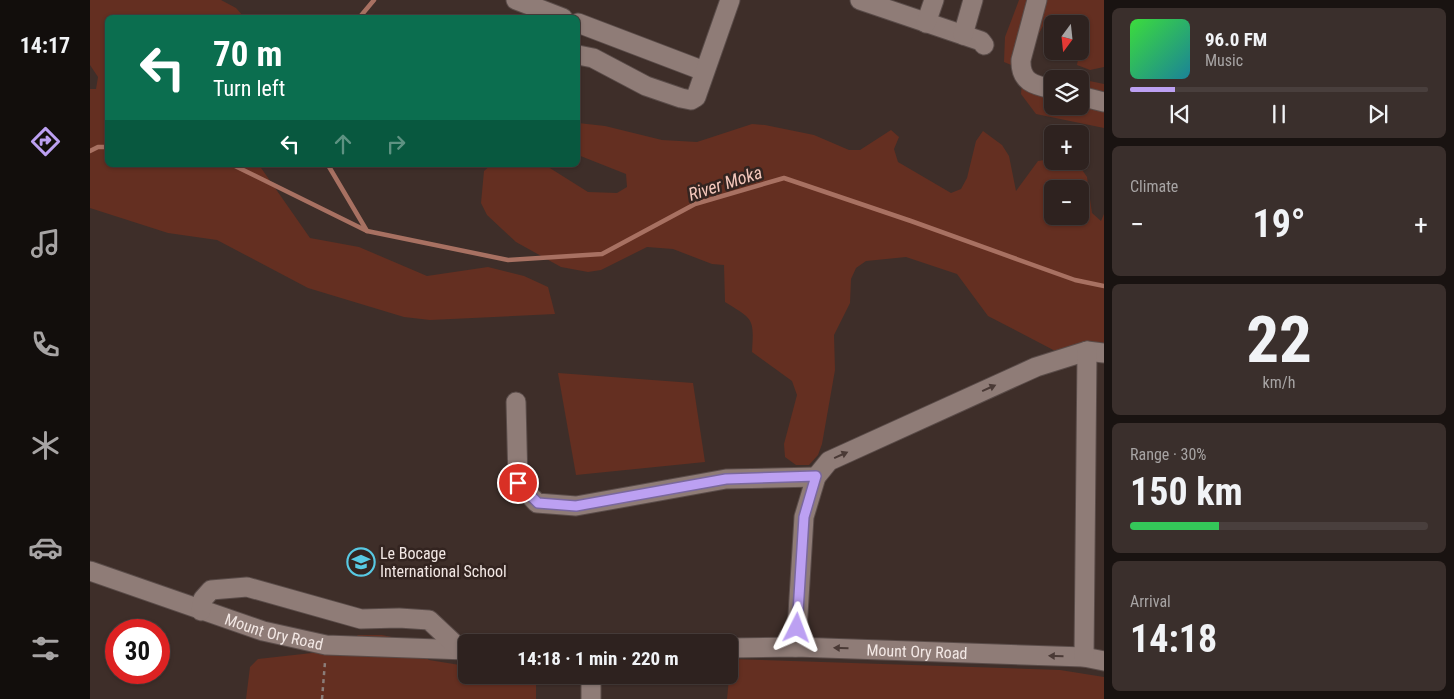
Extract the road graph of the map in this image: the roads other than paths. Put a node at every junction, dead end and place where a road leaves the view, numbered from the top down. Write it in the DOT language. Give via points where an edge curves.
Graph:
graph roads {
  1 [pos="516,0"];
  2 [pos="730,0"];
  3 [pos="860,0"];
  4 [pos="934,0"];
  5 [pos="973,0"];
  6 [pos="1036,0"];
  7 [pos="895,6"];
  8 [pos="555,15"];
  9 [pos="926,23"];
  10 [pos="580,24"];
  11 [pos="963,35"];
  12 [pos="984,45"];
  13 [pos="580,55"];
  14 [pos="704,71"];
  15 [pos="1044,86"];
  16 [pos="1089,98"];
  17 [pos="1104,102"];
  18 [pos="1095,352"];
  19 [pos="516,402"];
  20 [pos="816,476"];
  21 [pos="90,571"];
  22 [pos="201,611"];
  23 [pos="458,645"];
  24 [pos="796,647"];
  25 [pos="738,648"];
  26 [pos="458,650"];
  27 [pos="1084,657"];
  28 [pos="1104,661"];
  29 [pos="591,684"];
  30 [pos="592,699"];
  1 -- 8 [label="street"];
  2 -- 14 [label="street"];
  3 -- 7 [label="street"];
  4 -- 9 [label="street"];
  5 -- 11 [label="street"];
  6 -- 15 [label="street" via="1021,68 1031,82"];
  7 -- 9 [label="street"];
  9 -- 11 [label="street"];
  10 -- 14 [label="street"];
  11 -- 12 [label="street"];
  13 -- 14 [label="street" via="593,58 636,82 689,100 696,96"];
  16 -- 17 [label="street"];
  20 -- 18 [label="street, one-way" via="829,461 1036,367"];
  18 -- 27 [label="street"];
  19 -- 20 [label="street" via="518,483 538,503 576,506 726,479"];
  20 -- 24 [label="street" via="804,517"];
  21 -- 22 [label="street, Mount Ory Road"];
  22 -- 23 [label="street" via="202,600 211,590 247,587 361,619 429,620"];
  22 -- 26 [label="street, Mount Ory Road" via="263,631 326,645"];
  24 -- 25 [label="street, Mount Ory Road"];
  27 -- 24 [label="street, Mount Ory Road, one-way"];
  27 -- 28 [label="street, Mount Ory Road"];
  29 -- 30 [label="street"];
}
